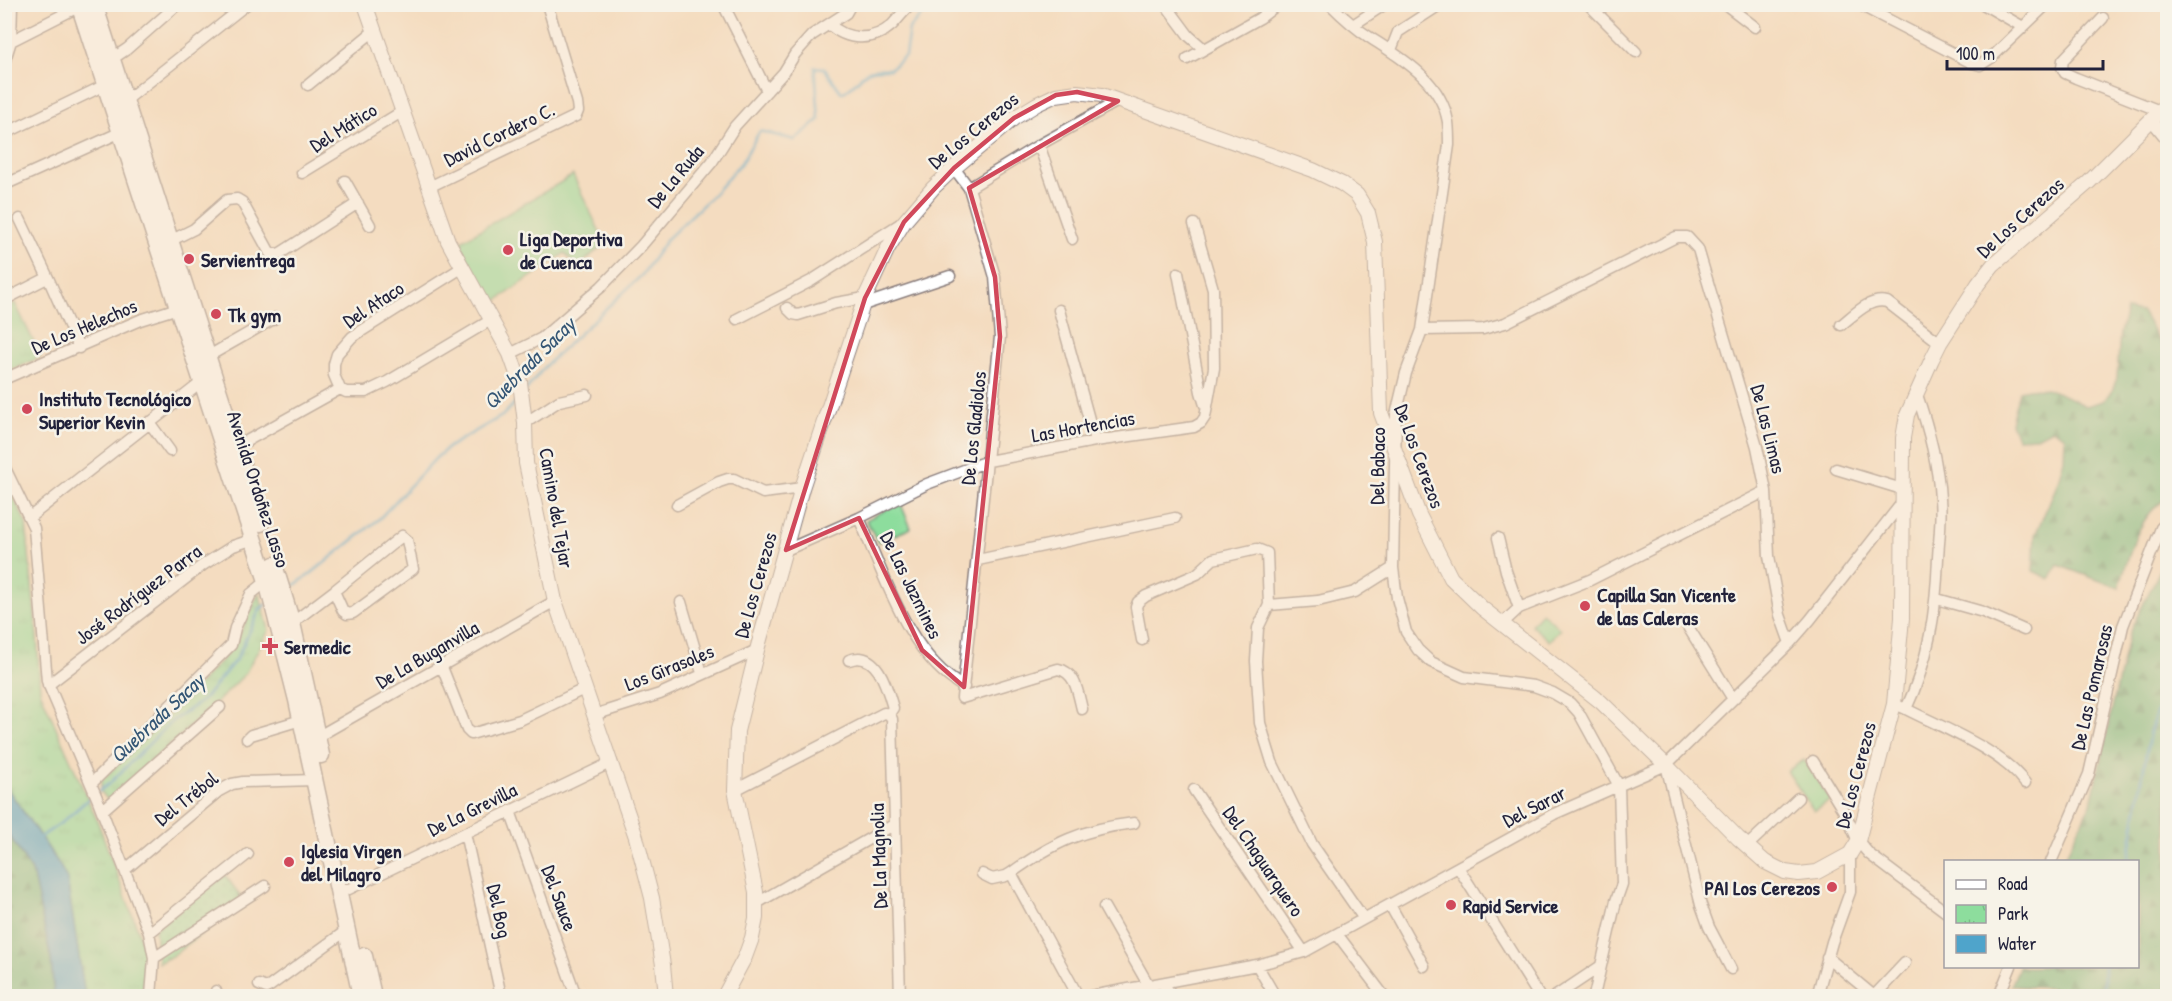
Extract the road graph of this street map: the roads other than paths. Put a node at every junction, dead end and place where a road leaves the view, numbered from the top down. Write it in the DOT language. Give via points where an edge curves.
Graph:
graph roads {
  1 [pos="12,4"];
  2 [pos="178,4"];
  3 [pos="246,4"];
  4 [pos="365,4"];
  5 [pos="547,4"];
  6 [pos="723,4"];
  7 [pos="851,4"];
  8 [pos="912,4"];
  9 [pos="1278,4"];
  10 [pos="1330,4"];
  11 [pos="1385,4"];
  12 [pos="1441,4"];
  13 [pos="1588,4"];
  14 [pos="1725,4"];
  15 [pos="1858,4"];
  16 [pos="1983,4"];
  17 [pos="2047,4"];
  18 [pos="85,5"];
  19 [pos="1169,9"];
  20 [pos="2103,18"];
  21 [pos="829,24"];
  22 [pos="1353,25"];
  23 [pos="1755,27"];
  24 [pos="2023,27"];
  25 [pos="375,30"];
  26 [pos="11,41"];
  27 [pos="1204,49"];
  28 [pos="1391,50"];
  29 [pos="1636,52"];
  30 [pos="112,59"];
  31 [pos="1186,59"];
  32 [pos="4,63"];
  33 [pos="105,84"];
  34 [pos="308,85"];
  35 [pos="768,91"];
  36 [pos="125,101"];
  37 [pos="1118,101"];
  38 [pos="403,111"];
  39 [pos="2159,111"];
  40 [pos="121,132"];
  41 [pos="4,134"];
  42 [pos="2168,141"];
  43 [pos="1039,145"];
  44 [pos="954,168"];
  45 [pos="302,173"];
  46 [pos="345,181"];
  47 [pos="4,185"];
  48 [pos="429,187"];
  49 [pos="969,188"];
  50 [pos="358,203"];
  51 [pos="20,219"];
  52 [pos="903,222"];
  53 [pos="1194,224"];
  54 [pos="370,225"];
  55 [pos="1072,239"];
  56 [pos="170,241"];
  57 [pos="463,267"];
  58 [pos="1178,273"];
  59 [pos="950,276"];
  60 [pos="49,280"];
  61 [pos="4,300"];
  62 [pos="864,302"];
  63 [pos="178,308"];
  64 [pos="787,308"];
  65 [pos="1059,310"];
  66 [pos="275,318"];
  67 [pos="737,319"];
  68 [pos="491,320"];
  69 [pos="1841,325"];
  70 [pos="1422,330"];
  71 [pos="1940,343"];
  72 [pos="79,348"];
  73 [pos="510,354"];
  74 [pos="207,357"];
  75 [pos="4,379"];
  76 [pos="202,382"];
  77 [pos="340,389"];
  78 [pos="1916,392"];
  79 [pos="587,394"];
  80 [pos="1206,409"];
  81 [pos="525,418"];
  82 [pos="150,422"];
  83 [pos="1095,441"];
  84 [pos="236,447"];
  85 [pos="1394,447"];
  86 [pos="170,451"];
  87 [pos="988,461"];
  88 [pos="4,466"];
  89 [pos="1836,469"];
  90 [pos="802,488"];
  91 [pos="1766,491"];
  92 [pos="1902,497"];
  93 [pos="677,505"];
  94 [pos="30,517"];
  95 [pos="1175,518"];
  96 [pos="859,519"];
  97 [pos="2168,521"];
  98 [pos="254,538"];
  99 [pos="1498,538"];
  100 [pos="786,550"];
  101 [pos="978,560"];
  102 [pos="1393,568"];
  103 [pos="272,577"];
  104 [pos="334,591"];
  105 [pos="1937,598"];
  106 [pos="555,602"];
  107 [pos="681,602"];
  108 [pos="1269,605"];
  109 [pos="1519,608"];
  110 [pos="286,618"];
  111 [pos="1685,622"];
  112 [pos="1503,623"];
  113 [pos="2025,630"];
  114 [pos="1142,640"];
  115 [pos="1790,643"];
  116 [pos="757,650"];
  117 [pos="849,660"];
  118 [pos="442,668"];
  119 [pos="702,673"];
  120 [pos="48,685"];
  121 [pos="584,689"];
  122 [pos="963,693"];
  123 [pos="1733,699"];
  124 [pos="220,707"];
  125 [pos="1900,707"];
  126 [pos="1082,709"];
  127 [pos="889,714"];
  128 [pos="594,715"];
  129 [pos="301,720"];
  130 [pos="317,737"];
  131 [pos="247,739"];
  132 [pos="1813,761"];
  133 [pos="612,762"];
  134 [pos="1666,765"];
  135 [pos="315,780"];
  136 [pos="2025,783"];
  137 [pos="1619,786"];
  138 [pos="1194,789"];
  139 [pos="93,790"];
  140 [pos="735,790"];
  141 [pos="1798,798"];
  142 [pos="510,811"];
  143 [pos="102,812"];
  144 [pos="1134,823"];
  145 [pos="895,824"];
  146 [pos="465,833"];
  147 [pos="1858,842"];
  148 [pos="1747,846"];
  149 [pos="248,854"];
  150 [pos="1850,854"];
  151 [pos="2052,860"];
  152 [pos="1458,867"];
  153 [pos="126,869"];
  154 [pos="1011,873"];
  155 [pos="982,874"];
  156 [pos="266,886"];
  157 [pos="349,889"];
  158 [pos="757,903"];
  159 [pos="1389,905"];
  160 [pos="1104,907"];
  161 [pos="1944,910"];
  162 [pos="1364,919"];
  163 [pos="347,930"];
  164 [pos="149,933"];
  165 [pos="1337,934"];
  166 [pos="1304,952"];
  167 [pos="1827,957"];
  168 [pos="154,958"];
  169 [pos="1905,963"];
  170 [pos="1257,965"];
  171 [pos="1424,966"];
  172 [pos="1601,966"];
  173 [pos="2010,968"];
  174 [pos="1731,969"];
  175 [pos="1162,983"];
  176 [pos="259,985"];
  177 [pos="1149,986"];
  178 [pos="151,996"];
  179 [pos="361,996"];
  180 [pos="373,996"];
  181 [pos="501,996"];
  182 [pos="576,996"];
  183 [pos="666,996"];
  184 [pos="724,996"];
  185 [pos="900,996"];
  186 [pos="1078,996"];
  187 [pos="1090,996"];
  188 [pos="1173,996"];
  189 [pos="1275,996"];
  190 [pos="1384,996"];
  191 [pos="1539,996"];
  192 [pos="1556,996"];
  193 [pos="1593,996"];
  194 [pos="1817,996"];
  195 [pos="1874,996"];
  196 [pos="1999,996"];
  1 -- 26 [label="street"];
  2 -- 30 [label="street"];
  3 -- 36 [label="street"];
  4 -- 25 [label="street, Camino del Tejar"];
  5 -- 48 [label="street, David Cordero C." via="577,103 576,116"];
  6 -- 35 [label="street"];
  7 -- 21 [label="street, De La Ruda" via="846,13"];
  8 -- 21 [label="street" via="881,33 865,38 852,38"];
  9 -- 27 [label="street"];
  10 -- 22 [label="street, Del Babaco"];
  11 -- 22 [label="street"];
  12 -- 28 [label="street" via="1398,32"];
  13 -- 29 [label="street"];
  14 -- 23 [label="street"];
  15 -- 24 [label="street" via="1980,65"];
  16 -- 24 [label="street"];
  17 -- 24 [label="street"];
  18 -- 26 [label="street"];
  18 -- 30 [label="main road, Avenida Ordoñez Lasso"];
  18 -- 33 [label="main road, Avenida Ordoñez Lasso"];
  19 -- 27 [label="street"];
  20 -- 39 [label="street" via="2063,60 2061,67 2076,78"];
  21 -- 35 [label="street, De La Ruda" via="812,35"];
  22 -- 28 [label="street, Del Babaco"];
  25 -- 34 [label="street"];
  25 -- 38 [label="street, Camino del Tejar"];
  26 -- 32 [label="street"];
  27 -- 31 [label="street"];
  28 -- 70 [label="street, Del Babaco" via="1426,79 1448,121 1449,146"];
  30 -- 36 [label="main road, Avenida Ordoñez Lasso"];
  33 -- 40 [label="main road, Avenida Ordoñez Lasso"];
  33 -- 41 [label="street"];
  35 -- 73 [label="street, De La Ruda" via="607,282 542,338"];
  36 -- 56 [label="main road, Avenida Ordoñez Lasso"];
  37 -- 43 [label="street"];
  37 -- 44 [label="street, De Los Cerezos" via="1077,92 1056,95 1014,118"];
  37 -- 85 [label="street, De Los Cerezos" via="1313,170 1357,195 1368,213 1375,242 1381,413"];
  38 -- 45 [label="street, Del Mático"];
  38 -- 48 [label="street, Camino del Tejar"];
  39 -- 42 [label="street"];
  39 -- 71 [label="street, De Los Cerezos" via="2089,182 1993,265"];
  40 -- 47 [label="street"];
  40 -- 63 [label="main road, Avenida Ordoñez Lasso"];
  43 -- 49 [label="street"];
  43 -- 55 [label="street"];
  44 -- 49 [label="street, De Los Gladiolos"];
  44 -- 52 [label="street, De Los Cerezos"];
  46 -- 50 [label="street"];
  48 -- 57 [label="street, Camino del Tejar" via="448,241"];
  49 -- 87 [label="street, De Los Gladiolos" via="995,277 999,306 1000,337"];
  50 -- 54 [label="street"];
  50 -- 56 [label="street" via="279,254 270,254 237,199 227,200 194,229"];
  51 -- 60 [label="street"];
  52 -- 62 [label="street, De Los Cerezos"];
  52 -- 67 [label="street" via="811,281"];
  53 -- 80 [label="street" via="1213,289 1214,368"];
  56 -- 74 [label="main road, Avenida Ordoñez Lasso"];
  57 -- 68 [label="street, Camino del Tejar"];
  57 -- 77 [label="street, Del Ataco" via="352,337 334,364 333,375"];
  58 -- 80 [label="street"];
  59 -- 62 [label="street"];
  60 -- 61 [label="street"];
  60 -- 72 [label="street"];
  62 -- 64 [label="street" via="836,303 798,315"];
  62 -- 90 [label="street, De Los Cerezos"];
  63 -- 72 [label="street, De Los Helechos" via="140,320"];
  63 -- 76 [label="main road, Avenida Ordoñez Lasso"];
  65 -- 83 [label="street"];
  66 -- 74 [label="street"];
  68 -- 73 [label="street, Camino del Tejar"];
  68 -- 77 [label="street" via="366,392"];
  69 -- 71 [label="street" via="1880,300"];
  70 -- 85 [label="street, Del Babaco" via="1406,373 1396,415"];
  70 -- 91 [label="street, De Las Limas" via="1483,329 1505,323 1682,236 1698,249 1741,389"];
  71 -- 78 [label="street, De Los Cerezos"];
  72 -- 75 [label="street, De Los Helechos"];
  73 -- 81 [label="street, Camino del Tejar" via="520,382"];
  74 -- 84 [label="main road, Avenida Ordoñez Lasso"];
  76 -- 82 [label="street"];
  76 -- 98 [label="main road, Avenida Ordoñez Lasso"];
  77 -- 84 [label="street"];
  78 -- 92 [label="street, De Los Cerezos" via="1903,438"];
  78 -- 105 [label="street" via="1926,419 1939,483"];
  79 -- 81 [label="street" via="559,401"];
  80 -- 83 [label="street, Las Hortencias" via="1201,423 1194,426"];
  81 -- 106 [label="street, Camino del Tejar" via="526,463"];
  82 -- 86 [label="street"];
  82 -- 94 [label="street"];
  83 -- 87 [label="street, Las Hortencias"];
  84 -- 103 [label="main road, Avenida Ordoñez Lasso"];
  85 -- 102 [label="street, Del Babaco"];
  85 -- 112 [label="street, De Los Cerezos" via="1419,515 1450,578"];
  87 -- 96 [label="street, Las Hortencias" via="927,484"];
  87 -- 101 [label="street, De Los Gladiolos"];
  88 -- 94 [label="street"];
  89 -- 92 [label="street"];
  90 -- 93 [label="street" via="763,493 728,479"];
  90 -- 100 [label="street, De Los Cerezos"];
  91 -- 109 [label="street" via="1590,580"];
  91 -- 115 [label="street, De Las Limas" via="1769,556 1780,615"];
  92 -- 115 [label="street, Del Sarar"];
  92 -- 125 [label="street, De Los Cerezos"];
  94 -- 120 [label="street" via="36,539"];
  95 -- 101 [label="street"];
  96 -- 100 [label="street, Las Hortencias"];
  96 -- 122 [label="street, De Las Jazmines" via="922,650"];
  97 -- 151 [label="street, De Las Pomarosas" via="2161,528 2123,626 2089,774"];
  98 -- 103 [label="main road, Avenida Ordoñez Lasso"];
  98 -- 120 [label="street, José Rodríguez Parra" via="203,565"];
  99 -- 109 [label="street"];
  100 -- 116 [label="street, De Los Cerezos"];
  101 -- 122 [label="street, De Los Gladiolos"];
  102 -- 108 [label="street" via="1355,592 1318,601"];
  102 -- 137 [label="street, Del Babaco" via="1406,632 1418,650 1431,662 1464,677 1534,686 1570,703 1579,712"];
  103 -- 110 [label="main road, Avenida Ordoñez Lasso"];
  103 -- 139 [label="street" via="251,594 231,645"];
  104 -- 104 [label="street" via="402,536 407,540 413,569 353,613 343,611"];
  104 -- 110 [label="street"];
  105 -- 113 [label="street"];
  105 -- 125 [label="street" via="1924,666"];
  106 -- 118 [label="street, De La Buganvilla"];
  106 -- 121 [label="street, Camino del Tejar"];
  107 -- 119 [label="street"];
  108 -- 114 [label="street" via="1267,553 1257,549 1213,559 1197,574 1138,602"];
  108 -- 162 [label="street" via="1258,628 1256,661 1265,742 1312,844"];
  109 -- 112 [label="street"];
  110 -- 129 [label="main road, Avenida Ordoñez Lasso"];
  110 -- 130 [label="main road, Avenida Ordoñez Lasso"];
  111 -- 123 [label="street"];
  112 -- 134 [label="street, De Los Cerezos" via="1600,701"];
  115 -- 123 [label="street, Del Sarar"];
  116 -- 119 [label="street, Los Girasoles"];
  116 -- 140 [label="street, De Los Cerezos" via="737,731"];
  117 -- 127 [label="street, De La Magnolia" via="862,657 875,664 893,708"];
  118 -- 121 [label="street" via="471,734 520,720"];
  118 -- 130 [label="street, De La Buganvilla"];
  119 -- 128 [label="street, Los Girasoles" via="660,694"];
  120 -- 139 [label="street"];
  121 -- 128 [label="street, Camino del Tejar"];
  122 -- 126 [label="street" via="1058,669 1069,673"];
  123 -- 134 [label="street, Del Sarar"];
  124 -- 143 [label="street"];
  125 -- 136 [label="street" via="2001,758"];
  125 -- 147 [label="street, De Los Cerezos"];
  127 -- 140 [label="street" via="884,713"];
  127 -- 145 [label="street, De La Magnolia"];
  128 -- 133 [label="street, Camino del Tejar"];
  129 -- 131 [label="street"];
  129 -- 135 [label="main road, Avenida Ordoñez Lasso"];
  130 -- 157 [label="main road, Avenida Ordoñez Lasso"];
  132 -- 147 [label="street"];
  133 -- 142 [label="street, De La Grevilla"];
  133 -- 183 [label="street, Camino del Tejar" via="652,898"];
  134 -- 137 [label="street, Del Sarar"];
  134 -- 148 [label="street, De Los Cerezos"];
  134 -- 174 [label="street" via="1701,906"];
  135 -- 153 [label="street, Del Trébol" via="232,784"];
  135 -- 163 [label="main road, Avenida Ordoñez Lasso"];
  137 -- 152 [label="street, Del Sarar" via="1554,814"];
  137 -- 172 [label="street" via="1622,884"];
  138 -- 166 [label="street, Del Chaguarquero"];
  139 -- 143 [label="street"];
  140 -- 158 [label="street, De Los Cerezos"];
  141 -- 148 [label="street"];
  142 -- 146 [label="street, De La Grevilla"];
  142 -- 182 [label="street, Del Sauce"];
  143 -- 153 [label="street"];
  144 -- 154 [label="street" via="1102,826 1071,837"];
  145 -- 158 [label="street"];
  145 -- 185 [label="street, De La Magnolia"];
  146 -- 157 [label="street, De La Grevilla"];
  146 -- 181 [label="street, Del Bog"];
  147 -- 150 [label="street, De Los Cerezos"];
  147 -- 161 [label="street"];
  148 -- 150 [label="street, De Los Cerezos" via="1765,862 1799,874 1817,872"];
  149 -- 164 [label="street"];
  150 -- 167 [label="street" via="1850,892"];
  152 -- 159 [label="street, Del Sarar"];
  152 -- 191 [label="street"];
  153 -- 164 [label="street"];
  154 -- 155 [label="street" via="992,879"];
  154 -- 186 [label="street"];
  156 -- 168 [label="street"];
  157 -- 180 [label="main road, Avenida Ordoñez Lasso"];
  158 -- 184 [label="street, De Los Cerezos" via="752,938"];
  159 -- 162 [label="street, Del Sarar"];
  159 -- 171 [label="street"];
  160 -- 177 [label="street"];
  162 -- 165 [label="street, Del Sarar"];
  163 -- 176 [label="street" via="270,987"];
  163 -- 179 [label="main road, Avenida Ordoñez Lasso"];
  164 -- 168 [label="street"];
  165 -- 166 [label="street, Del Sarar"];
  165 -- 190 [label="street"];
  166 -- 170 [label="street, Del Sarar"];
  167 -- 194 [label="street"];
  167 -- 195 [label="street"];
  168 -- 178 [label="street"];
  169 -- 195 [label="street"];
  170 -- 175 [label="street, Del Sarar"];
  170 -- 189 [label="street"];
  172 -- 192 [label="street"];
  172 -- 193 [label="street"];
  173 -- 196 [label="street"];
  175 -- 177 [label="street, Del Sarar"];
  175 -- 188 [label="street"];
  177 -- 187 [label="street, Del Sarar"];
}
